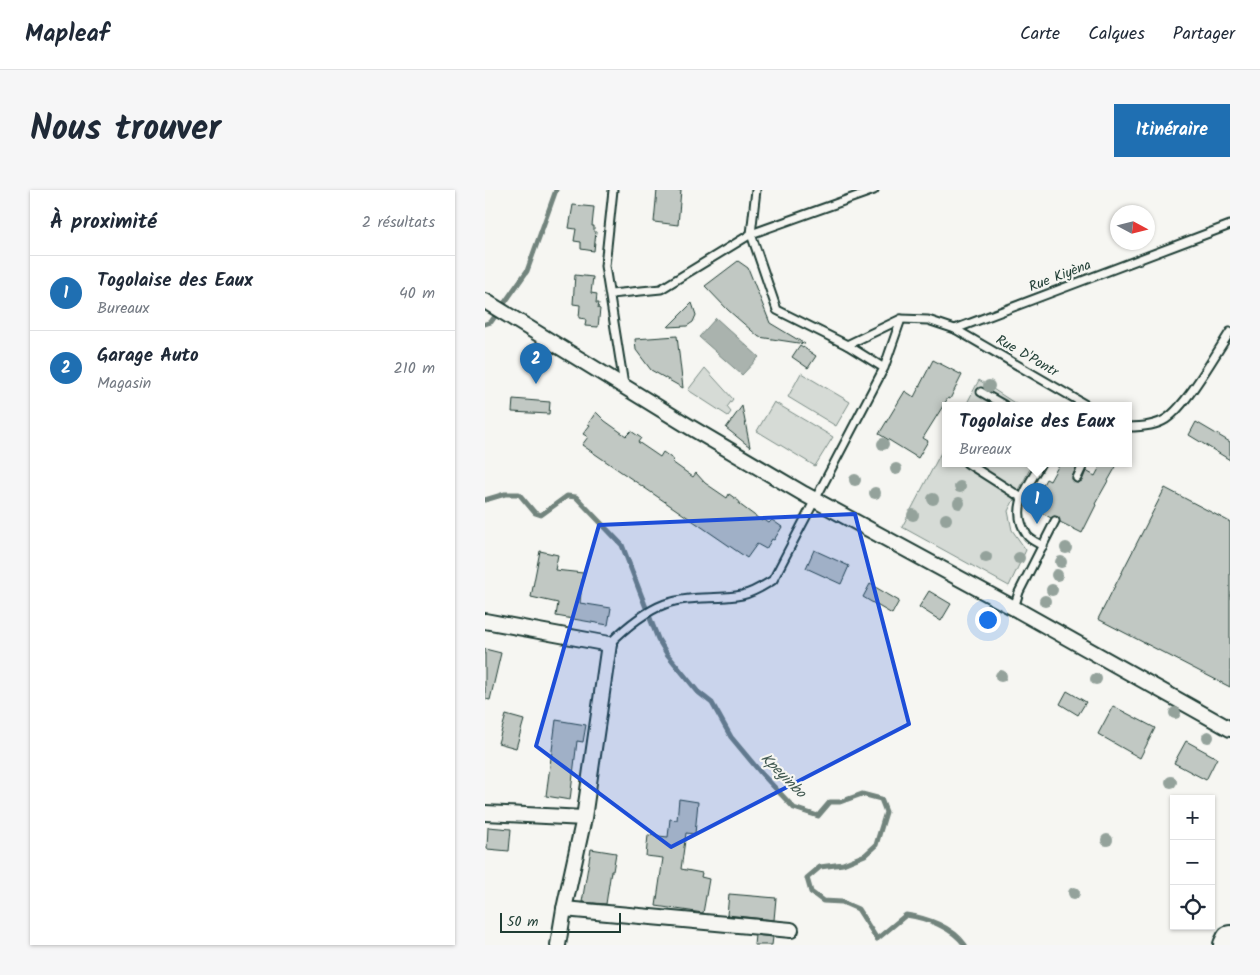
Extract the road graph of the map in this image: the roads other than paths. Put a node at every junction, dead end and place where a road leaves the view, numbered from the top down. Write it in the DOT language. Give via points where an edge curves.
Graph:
graph roads {
  1 [pos="613,190"];
  2 [pos="756,190"];
  3 [pos="874,190"];
  4 [pos="1230,225"];
  5 [pos="751,234"];
  6 [pos="611,294"];
  7 [pos="488,303"];
  8 [pos="901,319"];
  9 [pos="955,329"];
  10 [pos="1230,332"];
  11 [pos="847,346"];
  12 [pos="884,368"];
  13 [pos="624,387"];
  14 [pos="981,392"];
  15 [pos="999,402"];
  16 [pos="1081,402"];
  17 [pos="1132,427"];
  18 [pos="973,467"];
  19 [pos="1039,467"];
  20 [pos="1083,467"];
  21 [pos="1077,478"];
  22 [pos="1022,498"];
  23 [pos="814,500"];
  24 [pos="1055,521"];
  25 [pos="1043,546"];
  26 [pos="1014,608"];
  27 [pos="485,621"];
  28 [pos="609,644"];
  29 [pos="1230,729"];
  30 [pos="485,812"];
  31 [pos="584,818"];
  32 [pos="564,909"];
  33 [pos="791,930"];
  34 [pos="1230,938"];
  35 [pos="558,945"];
  36 [pos="1227,945"];
  1 -- 6 [label="lane" via="605,266"];
  2 -- 5 [label="lane"];
  3 -- 5 [label="lane"];
  4 -- 9 [label="lane, Rue Kiyèna"];
  5 -- 6 [label="lane" via="661,290"];
  5 -- 11 [label="lane" via="777,310"];
  6 -- 13 [label="lane"];
  7 -- 13 [label="street"];
  8 -- 9 [label="lane, Rue D'Pontr" via="928,320"];
  8 -- 11 [label="lane"];
  8 -- 12 [label="lane"];
  9 -- 16 [label="lane, Rue D'Pontr"];
  10 -- 17 [label="lane" via="1181,406 1165,420"];
  11 -- 12 [label="lane"];
  12 -- 23 [label="lane"];
  13 -- 23 [label="street"];
  14 -- 15 [label="lane"];
  18 -- 22 [label="lane"];
  19 -- 22 [label="lane"];
  20 -- 21 [label="lane"];
  22 -- 25 [label="lane" via="1019,512 1027,536"];
  23 -- 26 [label="street"];
  23 -- 28 [label="lane" via="773,580 742,595 678,601 654,610"];
  24 -- 25 [label="lane"];
  25 -- 26 [label="lane"];
  26 -- 29 [label="street"];
  27 -- 28 [label="street"];
  28 -- 31 [label="street"];
  30 -- 31 [label="street"];
  31 -- 32 [label="street"];
  32 -- 33 [label="street"];
  32 -- 35 [label="street"];
  34 -- 36 [label="highway"];
}
